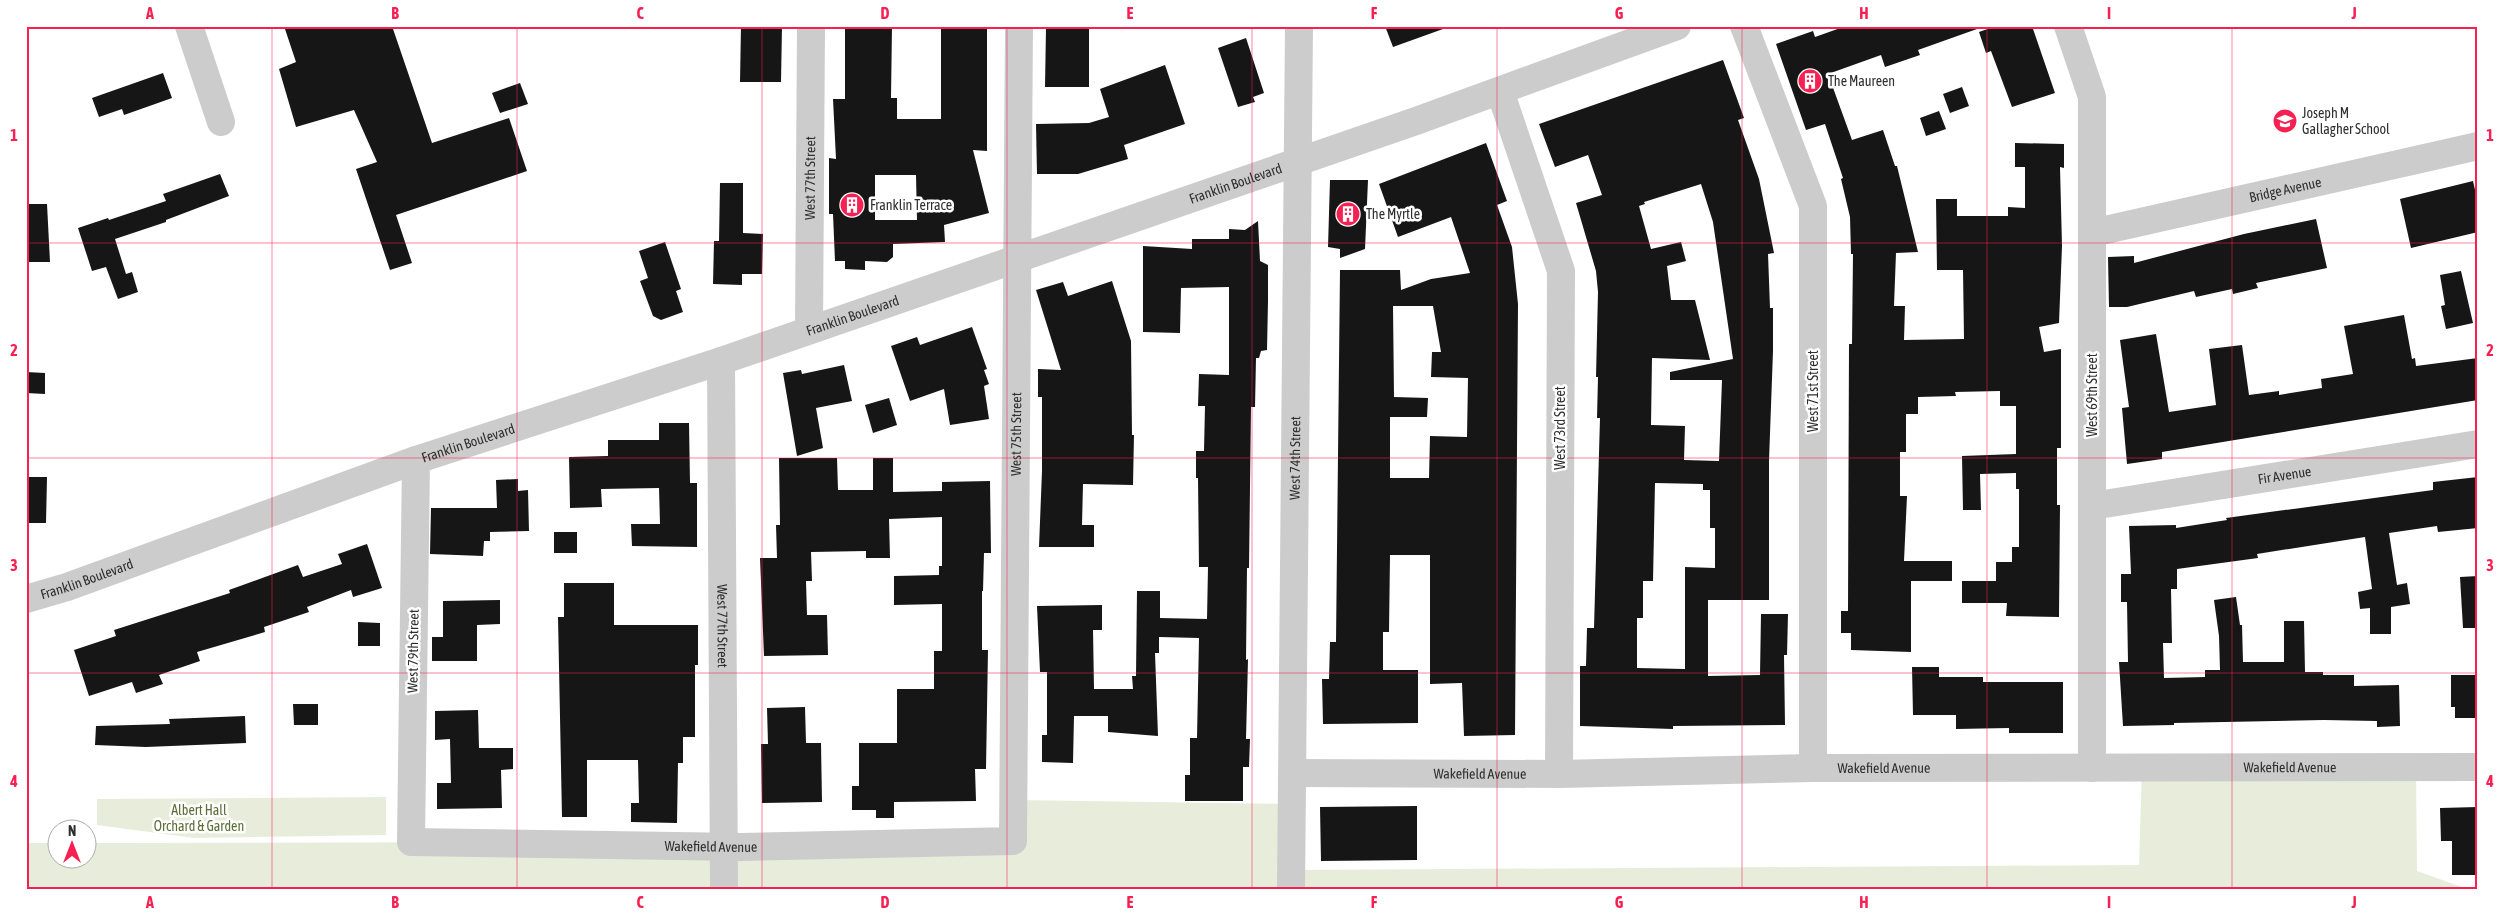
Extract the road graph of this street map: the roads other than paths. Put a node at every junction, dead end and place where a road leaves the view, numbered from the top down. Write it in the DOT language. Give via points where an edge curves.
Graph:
graph roads {
  1 [pos="189,26"];
  2 [pos="811,26"];
  3 [pos="1019,26"];
  4 [pos="1299,26"];
  5 [pos="1676,26"];
  6 [pos="1744,26"];
  7 [pos="2068,26"];
  8 [pos="1500,92"];
  9 [pos="221,122"];
  10 [pos="2478,146"];
  11 [pos="1297,163"];
  12 [pos="2092,233"];
  13 [pos="1017,258"];
  14 [pos="809,329"];
  15 [pos="721,361"];
  16 [pos="2478,444"];
  17 [pos="416,460"];
  18 [pos="2092,506"];
  19 [pos="26,599"];
  20 [pos="2478,767"];
  21 [pos="1813,768"];
  22 [pos="2092,768"];
  23 [pos="1292,773"];
  24 [pos="1559,774"];
  25 [pos="1013,840"];
  26 [pos="410,842"];
  27 [pos="723,847"];
  28 [pos="724,882"];
  29 [pos="1291,887"];
  1 -- 9 [label="street"];
  2 -- 14 [label="street, West 77th Street"];
  3 -- 13 [label="street, West 75th Street"];
  4 -- 11 [label="street, West 74th Street"];
  5 -- 8 [label="street, Franklin Boulevard"];
  6 -- 21 [label="street, West 71st Street" via="1813,206"];
  7 -- 12 [label="street, West 69th Street" via="2092,97"];
  8 -- 11 [label="street, Franklin Boulevard"];
  8 -- 24 [label="street, West 73rd Street" via="1561,271"];
  10 -- 12 [label="street, Bridge Avenue"];
  11 -- 13 [label="street, Franklin Boulevard"];
  11 -- 23 [label="street, West 74th Street"];
  12 -- 18 [label="street, West 69th Street"];
  13 -- 14 [label="street, Franklin Boulevard"];
  13 -- 25 [label="street, West 75th Street"];
  14 -- 15 [label="street, Franklin Boulevard"];
  15 -- 17 [label="street, Franklin Boulevard"];
  15 -- 27 [label="street, West 77th Street"];
  16 -- 18 [label="street, Fir Avenue"];
  17 -- 19 [label="street, Franklin Boulevard"];
  17 -- 26 [label="street, West 79th Street"];
  18 -- 22 [label="street, West 69th Street"];
  20 -- 22 [label="street, Wakefield Avenue"];
  21 -- 22 [label="street, Wakefield Avenue"];
  21 -- 24 [label="street, Wakefield Avenue"];
  23 -- 24 [label="street, Wakefield Avenue"];
  23 -- 29 [label="street, West 74th Street"];
  25 -- 27 [label="street, Wakefield Avenue"];
  26 -- 27 [label="street, Wakefield Avenue"];
  27 -- 28 [label="street, West 77th Street"];
}
